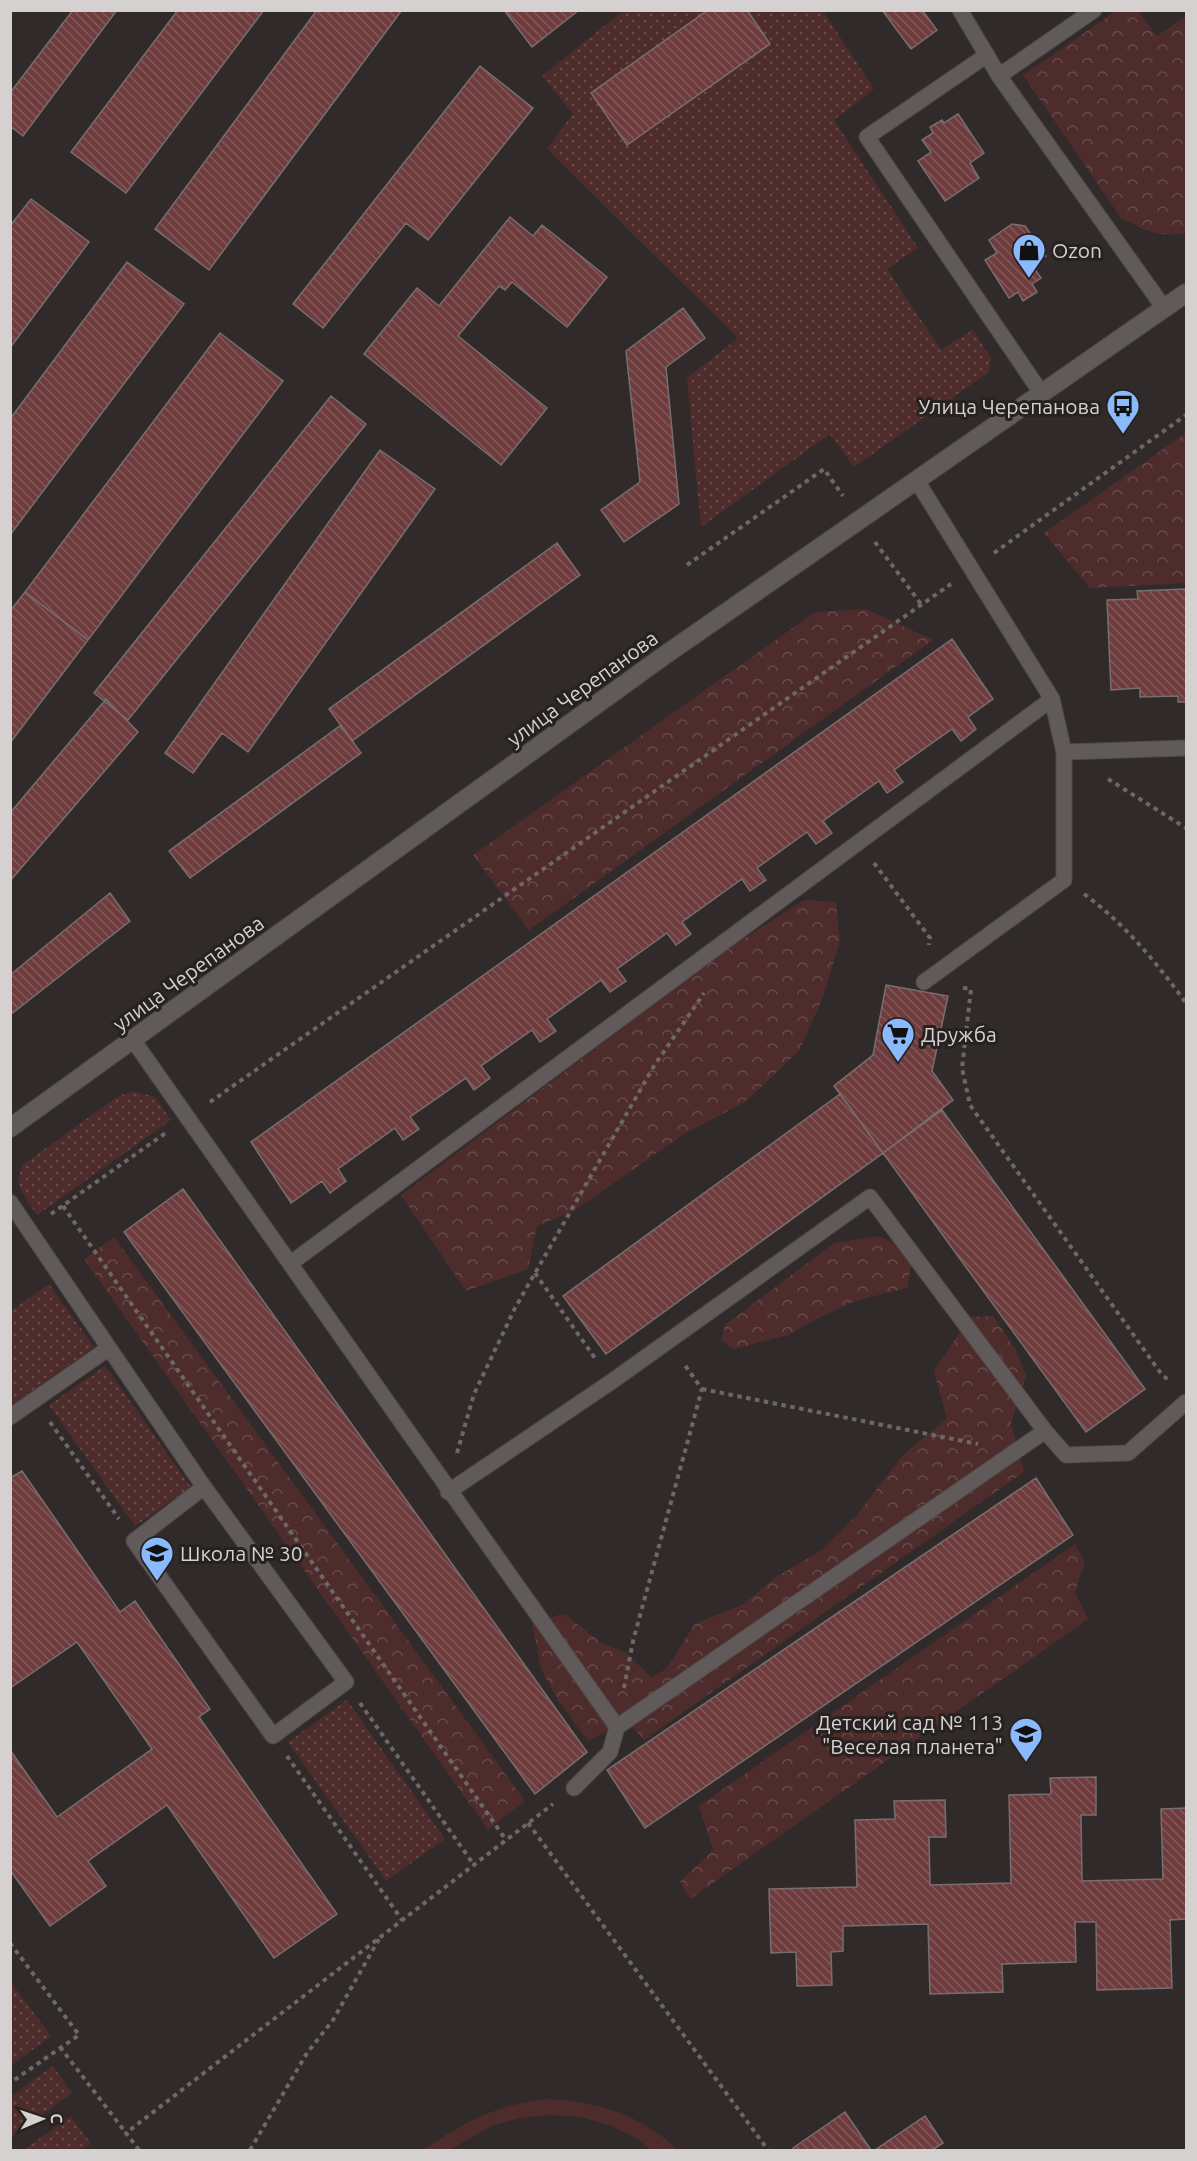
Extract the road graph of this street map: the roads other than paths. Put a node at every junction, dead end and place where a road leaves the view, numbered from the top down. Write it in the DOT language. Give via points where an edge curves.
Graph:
graph roads {
  1 [pos="960,10"];
  2 [pos="1094,10"];
  3 [pos="987,55"];
  4 [pos="999,76"];
  5 [pos="1186,293"];
  6 [pos="1164,308"];
  7 [pos="1042,394"];
  8 [pos="917,481"];
  9 [pos="1052,699"];
  10 [pos="1186,748"];
  11 [pos="1064,752"];
  12 [pos="924,982"];
  13 [pos="133,1040"];
  14 [pos="10,1128"];
  15 [pos="10,1203"];
  16 [pos="291,1263"];
  17 [pos="109,1348"];
  18 [pos="1182,1395"];
  19 [pos="10,1417"];
  20 [pos="1045,1431"];
  21 [pos="204,1487"];
  22 [pos="448,1492"];
  23 [pos="617,1727"];
  24 [pos="574,1788"];
  1 -- 3 [label="lane"];
  2 -- 4 [label="lane"];
  3 -- 4 [label="lane"];
  3 -- 7 [label="lane" via="867,136"];
  4 -- 6 [label="lane"];
  5 -- 6 [label="main road, улица Черепанова"];
  6 -- 7 [label="main road, улица Черепанова"];
  7 -- 8 [label="main road, улица Черепанова"];
  8 -- 9 [label="lane"];
  8 -- 13 [label="main road, улица Черепанова" via="665,655"];
  9 -- 11 [label="lane"];
  9 -- 16 [label="lane"];
  10 -- 11 [label="lane"];
  11 -- 12 [label="lane" via="1064,880"];
  13 -- 14 [label="main road, улица Черепанова"];
  13 -- 16 [label="lane"];
  15 -- 17 [label="lane"];
  16 -- 22 [label="lane"];
  17 -- 19 [label="lane"];
  17 -- 21 [label="lane"];
  18 -- 20 [label="lane" via="1128,1453 1066,1455"];
  20 -- 22 [label="lane" via="870,1197 611,1382"];
  20 -- 23 [label="lane"];
  21 -- 21 [label="lane" via="134,1542 273,1736 345,1682"];
  22 -- 23 [label="lane"];
  23 -- 24 [label="lane" via="610,1752"];
}
